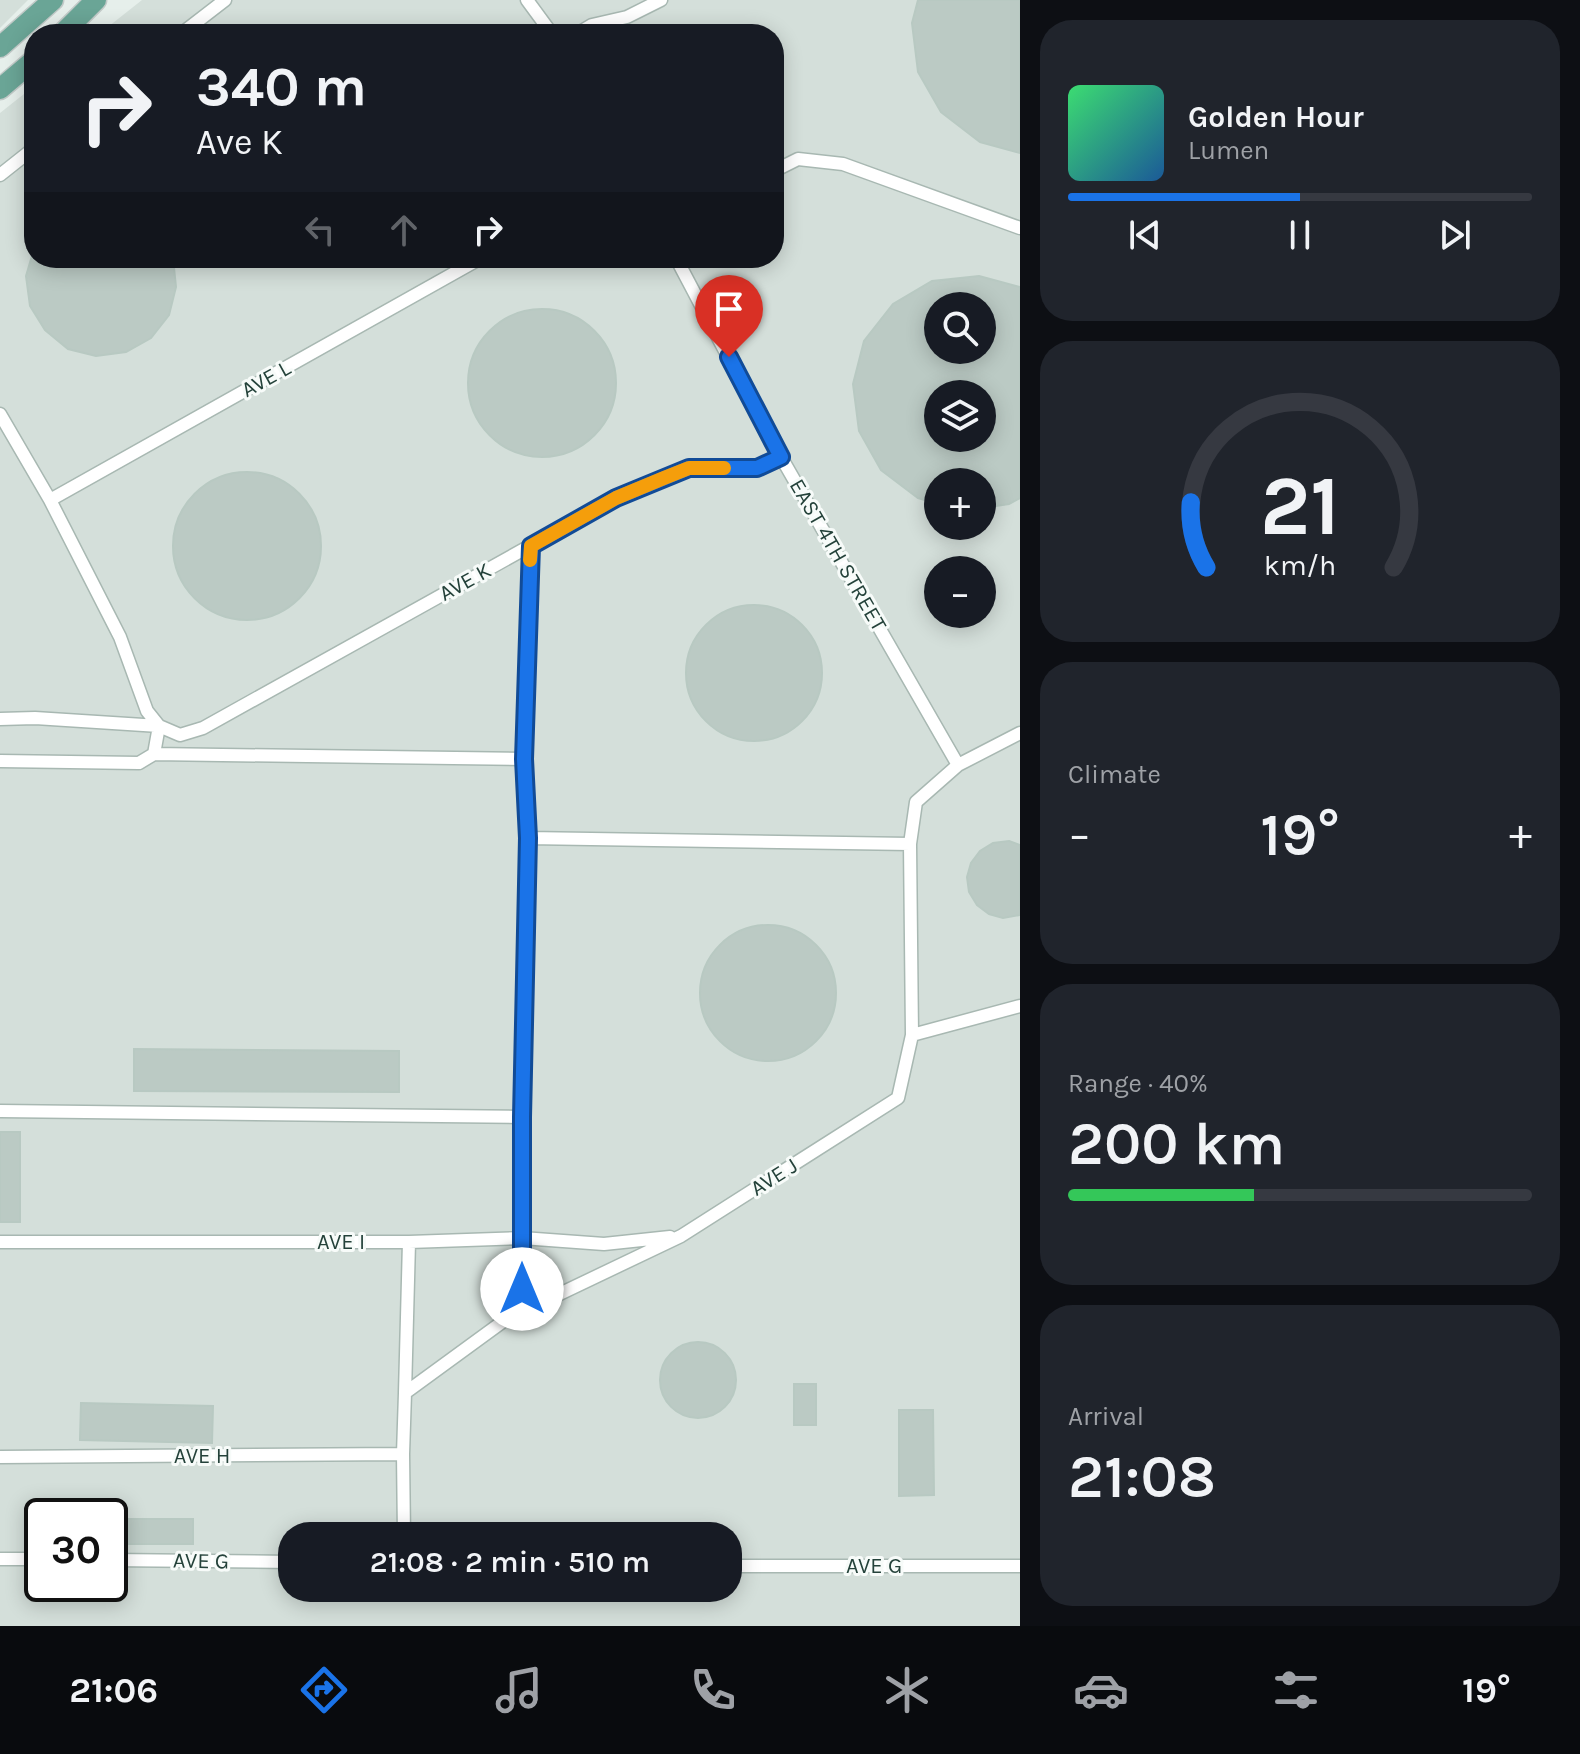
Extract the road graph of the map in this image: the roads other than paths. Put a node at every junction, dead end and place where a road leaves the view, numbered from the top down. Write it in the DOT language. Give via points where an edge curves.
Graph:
graph roads {
  1 [pos="53,0"];
  2 [pos="96,0"];
  3 [pos="225,0"];
  4 [pos="527,0"];
  5 [pos="661,0"];
  6 [pos="26,24"];
  7 [pos="72,24"];
  8 [pos="194,24"];
  9 [pos="545,24"];
  10 [pos="596,24"];
  11 [pos="24,26"];
  12 [pos="0,47"];
  13 [pos="24,69"];
  14 [pos="0,89"];
  15 [pos="24,156"];
  16 [pos="784,166"];
  17 [pos="0,175"];
  18 [pos="1020,228"];
  19 [pos="463,268"];
  20 [pos="681,268"];
  21 [pos="0,414"];
  22 [pos="781,457"];
  23 [pos="50,500"];
  24 [pos="531,546"];
  25 [pos="0,719"];
  26 [pos="159,726"];
  27 [pos="1020,733"];
  28 [pos="154,754"];
  29 [pos="524,759"];
  30 [pos="0,761"];
  31 [pos="958,765"];
  32 [pos="528,838"];
  33 [pos="910,844"];
  34 [pos="1020,1006"];
  35 [pos="912,1035"];
  36 [pos="0,1111"];
  37 [pos="522,1117"];
  38 [pos="681,1236"];
  39 [pos="522,1238"];
  40 [pos="0,1242"];
  41 [pos="409,1242"];
  42 [pos="505,1320"];
  43 [pos="405,1393"];
  44 [pos="403,1454"];
  45 [pos="0,1457"];
  46 [pos="404,1522"];
  47 [pos="0,1559"];
  48 [pos="24,1559"];
  49 [pos="128,1560"];
  50 [pos="278,1562"];
  51 [pos="742,1566"];
  52 [pos="1020,1566"];
  1 -- 6 [label="main road"];
  2 -- 7 [label="main road"];
  3 -- 8 [label="street"];
  4 -- 9 [label="street"];
  5 -- 10 [label="street" via="627,17"];
  11 -- 12 [label="main road"];
  13 -- 14 [label="main road"];
  15 -- 17 [label="street"];
  16 -- 18 [label="street" via="798,159 843,164"];
  19 -- 23 [label="street, AVE L"];
  20 -- 22 [label="street, EAST 4TH STREET"];
  21 -- 23 [label="street"];
  22 -- 24 [label="street, AVE K" via="757,468 689,468 616,498"];
  22 -- 31 [label="street, EAST 4TH STREET"];
  23 -- 26 [label="street" via="120,637 147,711"];
  24 -- 26 [label="street, AVE K" via="203,728 180,735"];
  24 -- 29 [label="street"];
  25 -- 26 [label="street, AVE K"];
  26 -- 28 [label="street"];
  27 -- 31 [label="street, AVE J"];
  28 -- 29 [label="street"];
  28 -- 30 [label="street" via="139,763"];
  29 -- 32 [label="street"];
  31 -- 33 [label="street, AVE J" via="916,802"];
  32 -- 33 [label="street"];
  32 -- 37 [label="street"];
  33 -- 35 [label="street, AVE J"];
  34 -- 35 [label="street"];
  35 -- 38 [label="street, AVE J" via="898,1098"];
  36 -- 37 [label="street"];
  37 -- 39 [label="street"];
  38 -- 39 [label="street, AVE I" via="604,1244"];
  38 -- 42 [label="street, AVE J"];
  39 -- 41 [label="street, AVE I"];
  39 -- 42 [label="street" via="522,1289"];
  40 -- 41 [label="street, AVE I"];
  41 -- 43 [label="street"];
  42 -- 43 [label="street, AVE J"];
  43 -- 44 [label="street"];
  44 -- 45 [label="street, AVE H"];
  44 -- 46 [label="street"];
  47 -- 48 [label="street"];
  49 -- 50 [label="street, AVE G"];
  51 -- 52 [label="street, AVE G"];
}
